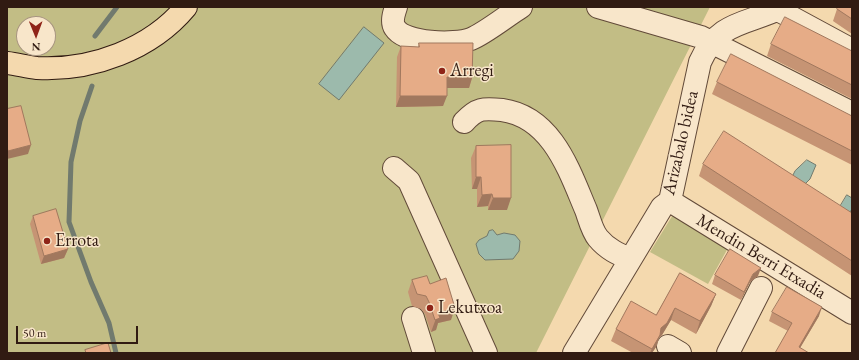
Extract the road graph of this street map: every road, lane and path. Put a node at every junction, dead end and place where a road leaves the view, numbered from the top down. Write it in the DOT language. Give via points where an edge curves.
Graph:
graph roads {
  1 [pos="186,7"];
  2 [pos="396,7"];
  3 [pos="520,7"];
  4 [pos="598,7"];
  5 [pos="780,8"];
  6 [pos="712,42"];
  7 [pos="852,50"];
  8 [pos="7,63"];
  9 [pos="852,113"];
  10 [pos="464,122"];
  11 [pos="394,168"];
  12 [pos="670,201"];
  13 [pos="630,259"];
  14 [pos="763,298"];
  15 [pos="852,312"];
  16 [pos="413,318"];
  17 [pos="736,350"];
  18 [pos="424,353"];
  19 [pos="486,353"];
  20 [pos="574,353"];
  1 -- 8 [label="main road" via="174,21 141,44 106,61 68,67 38,68"];
  2 -- 3 [label="street" via="393,23 395,29 411,38 438,42 472,39"];
  4 -- 6 [label="street"];
  5 -- 6 [label="street, Arizabalo bidea" via="728,28"];
  5 -- 7 [label="street"];
  6 -- 9 [label="street"];
  6 -- 12 [label="street, Arizabalo bidea" via="700,62"];
  10 -- 13 [label="street" via="472,113 484,108 506,111 522,117 540,129 553,141 565,161 597,237 611,250"];
  11 -- 19 [label="street" via="409,181"];
  12 -- 13 [label="street, Arizabalo bidea" via="662,207"];
  12 -- 15 [label="street, Mendin Berri Etxadia"];
  13 -- 20 [label="street, Arizabalo bidea"];
  14 -- 17 [label="street"];
  16 -- 18 [label="street"];
}
